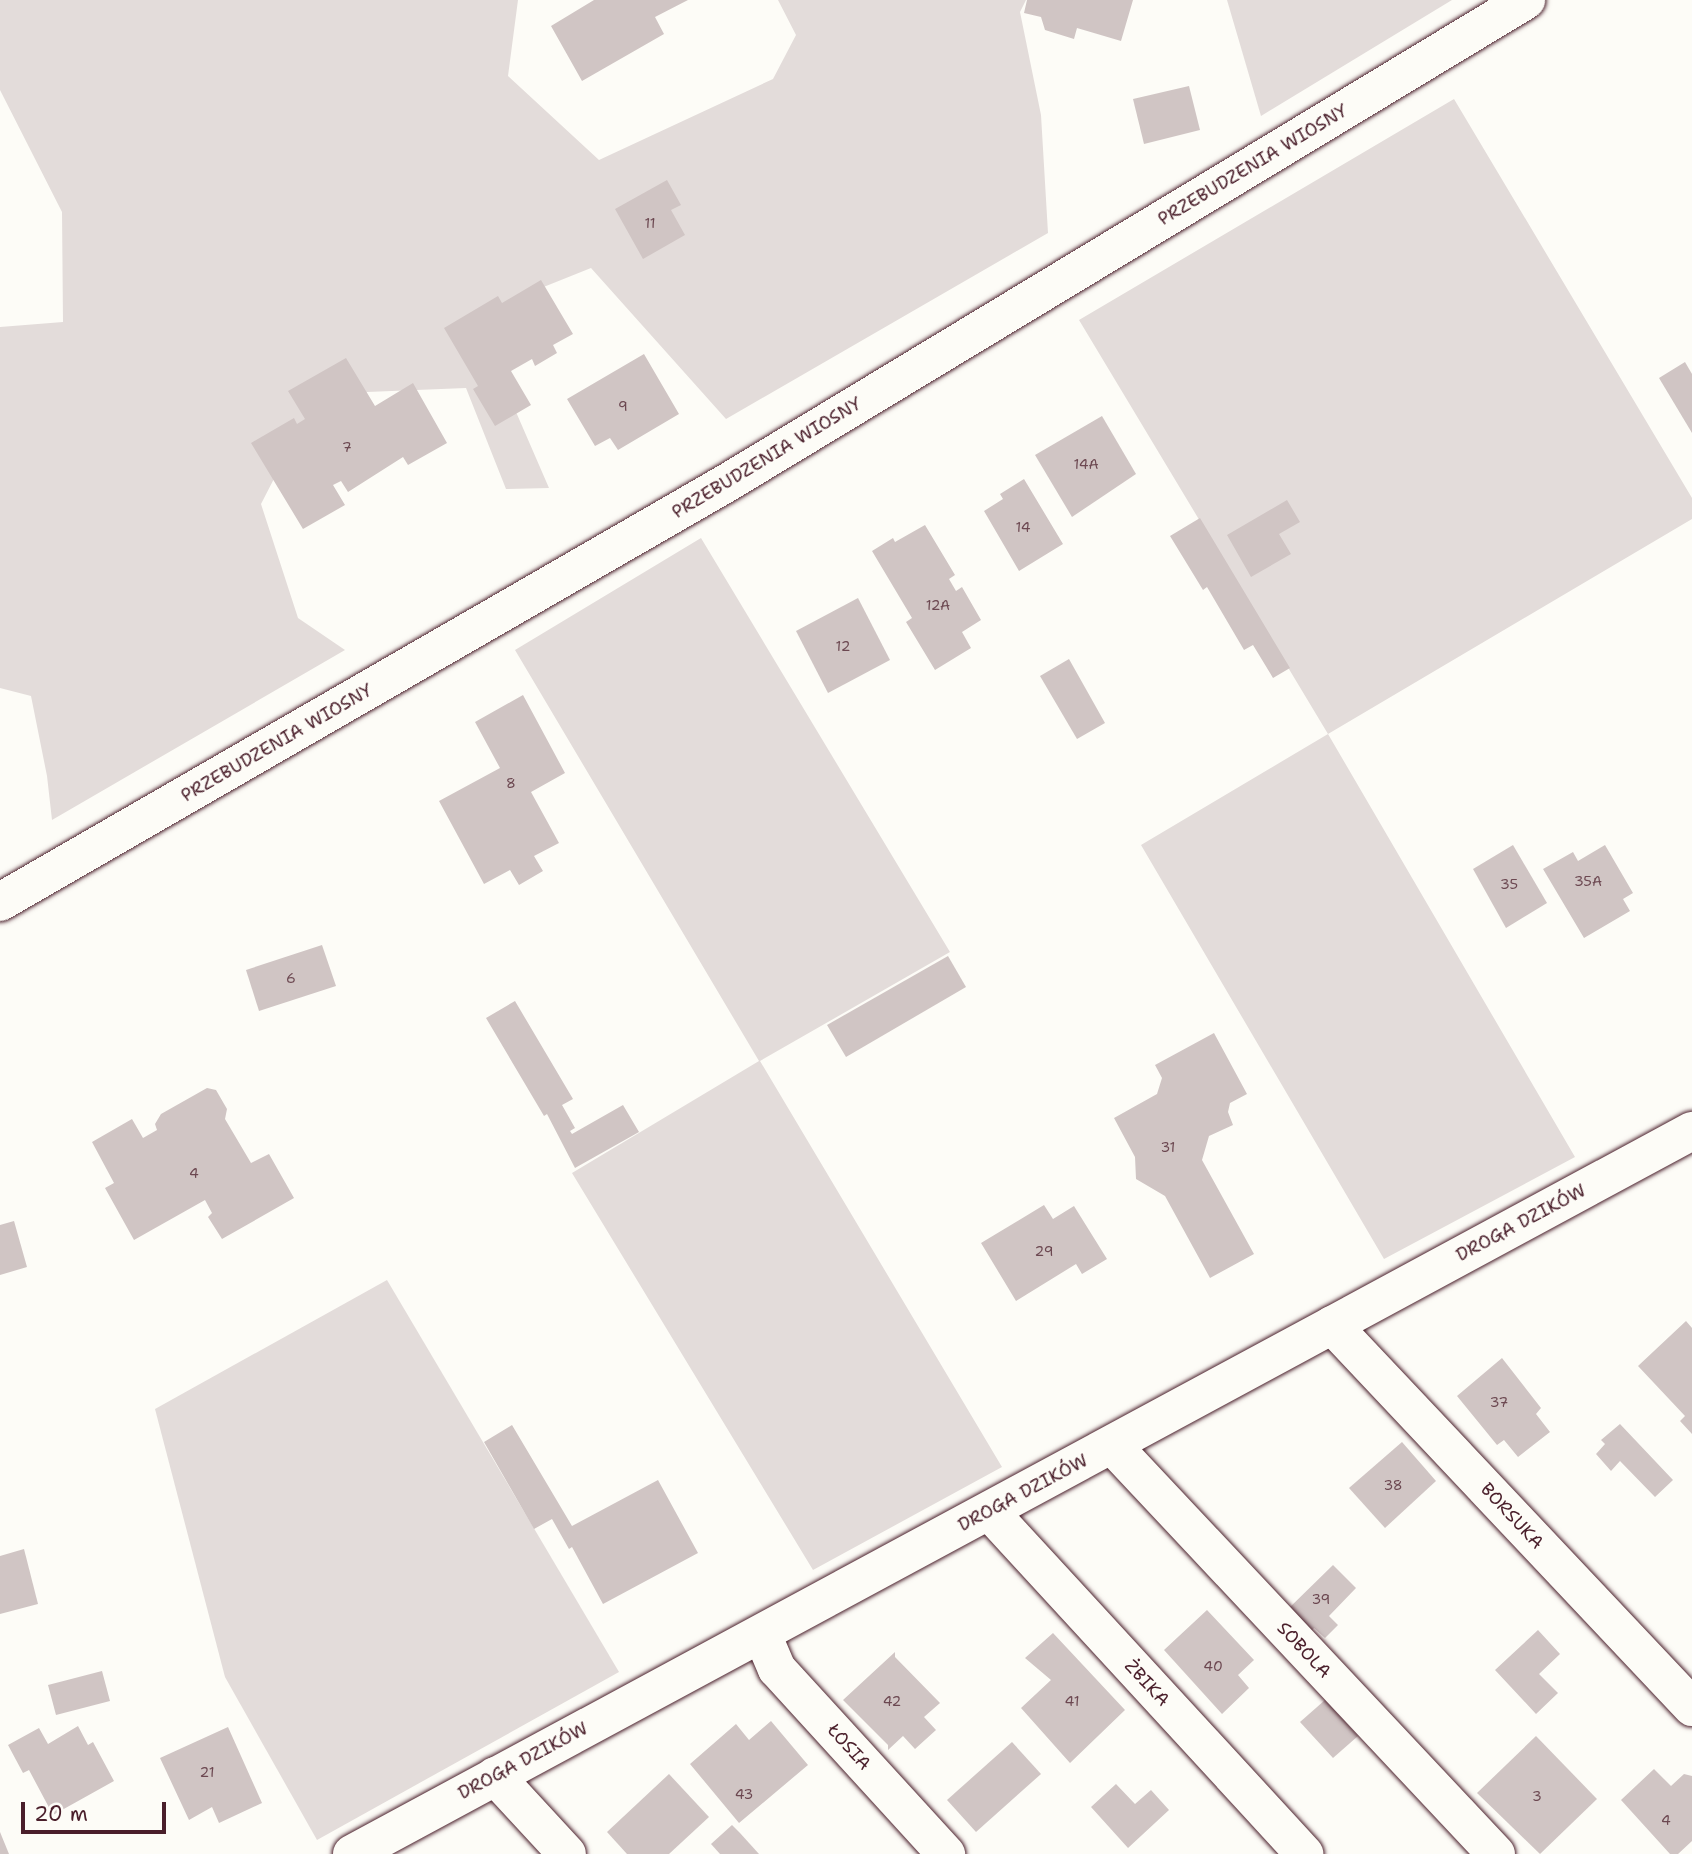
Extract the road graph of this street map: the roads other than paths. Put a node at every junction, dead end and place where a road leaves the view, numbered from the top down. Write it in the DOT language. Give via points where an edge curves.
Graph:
graph roads {
  1 [pos="1526,0"];
  2 [pos="0,902"];
  3 [pos="1692,1131"];
  4 [pos="1332,1325"];
  5 [pos="1112,1445"];
  6 [pos="989,1511"];
  7 [pos="762,1633"];
  8 [pos="1692,1707"];
  9 [pos="495,1776"];
  10 [pos="352,1854"];
  11 [pos="567,1854"];
  12 [pos="946,1854"];
  13 [pos="1304,1854"];
  14 [pos="1496,1854"];
  1 -- 2 [label="street, PRZEBUDZENIA WIOSNY" via="726,484"];
  3 -- 4 [label="street, DROGA DZIKÓW"];
  4 -- 5 [label="street, DROGA DZIKÓW"];
  4 -- 8 [label="street, BORSUKA"];
  5 -- 6 [label="street, DROGA DZIKÓW"];
  5 -- 14 [label="street, SOBOLA"];
  6 -- 7 [label="street, DROGA DZIKÓW"];
  6 -- 13 [label="street, ŻBIKA"];
  7 -- 9 [label="street, DROGA DZIKÓW"];
  7 -- 12 [label="street, ŁOSIA" via="776,1669"];
  9 -- 10 [label="street, DROGA DZIKÓW"];
  9 -- 11 [label="street"];
}
